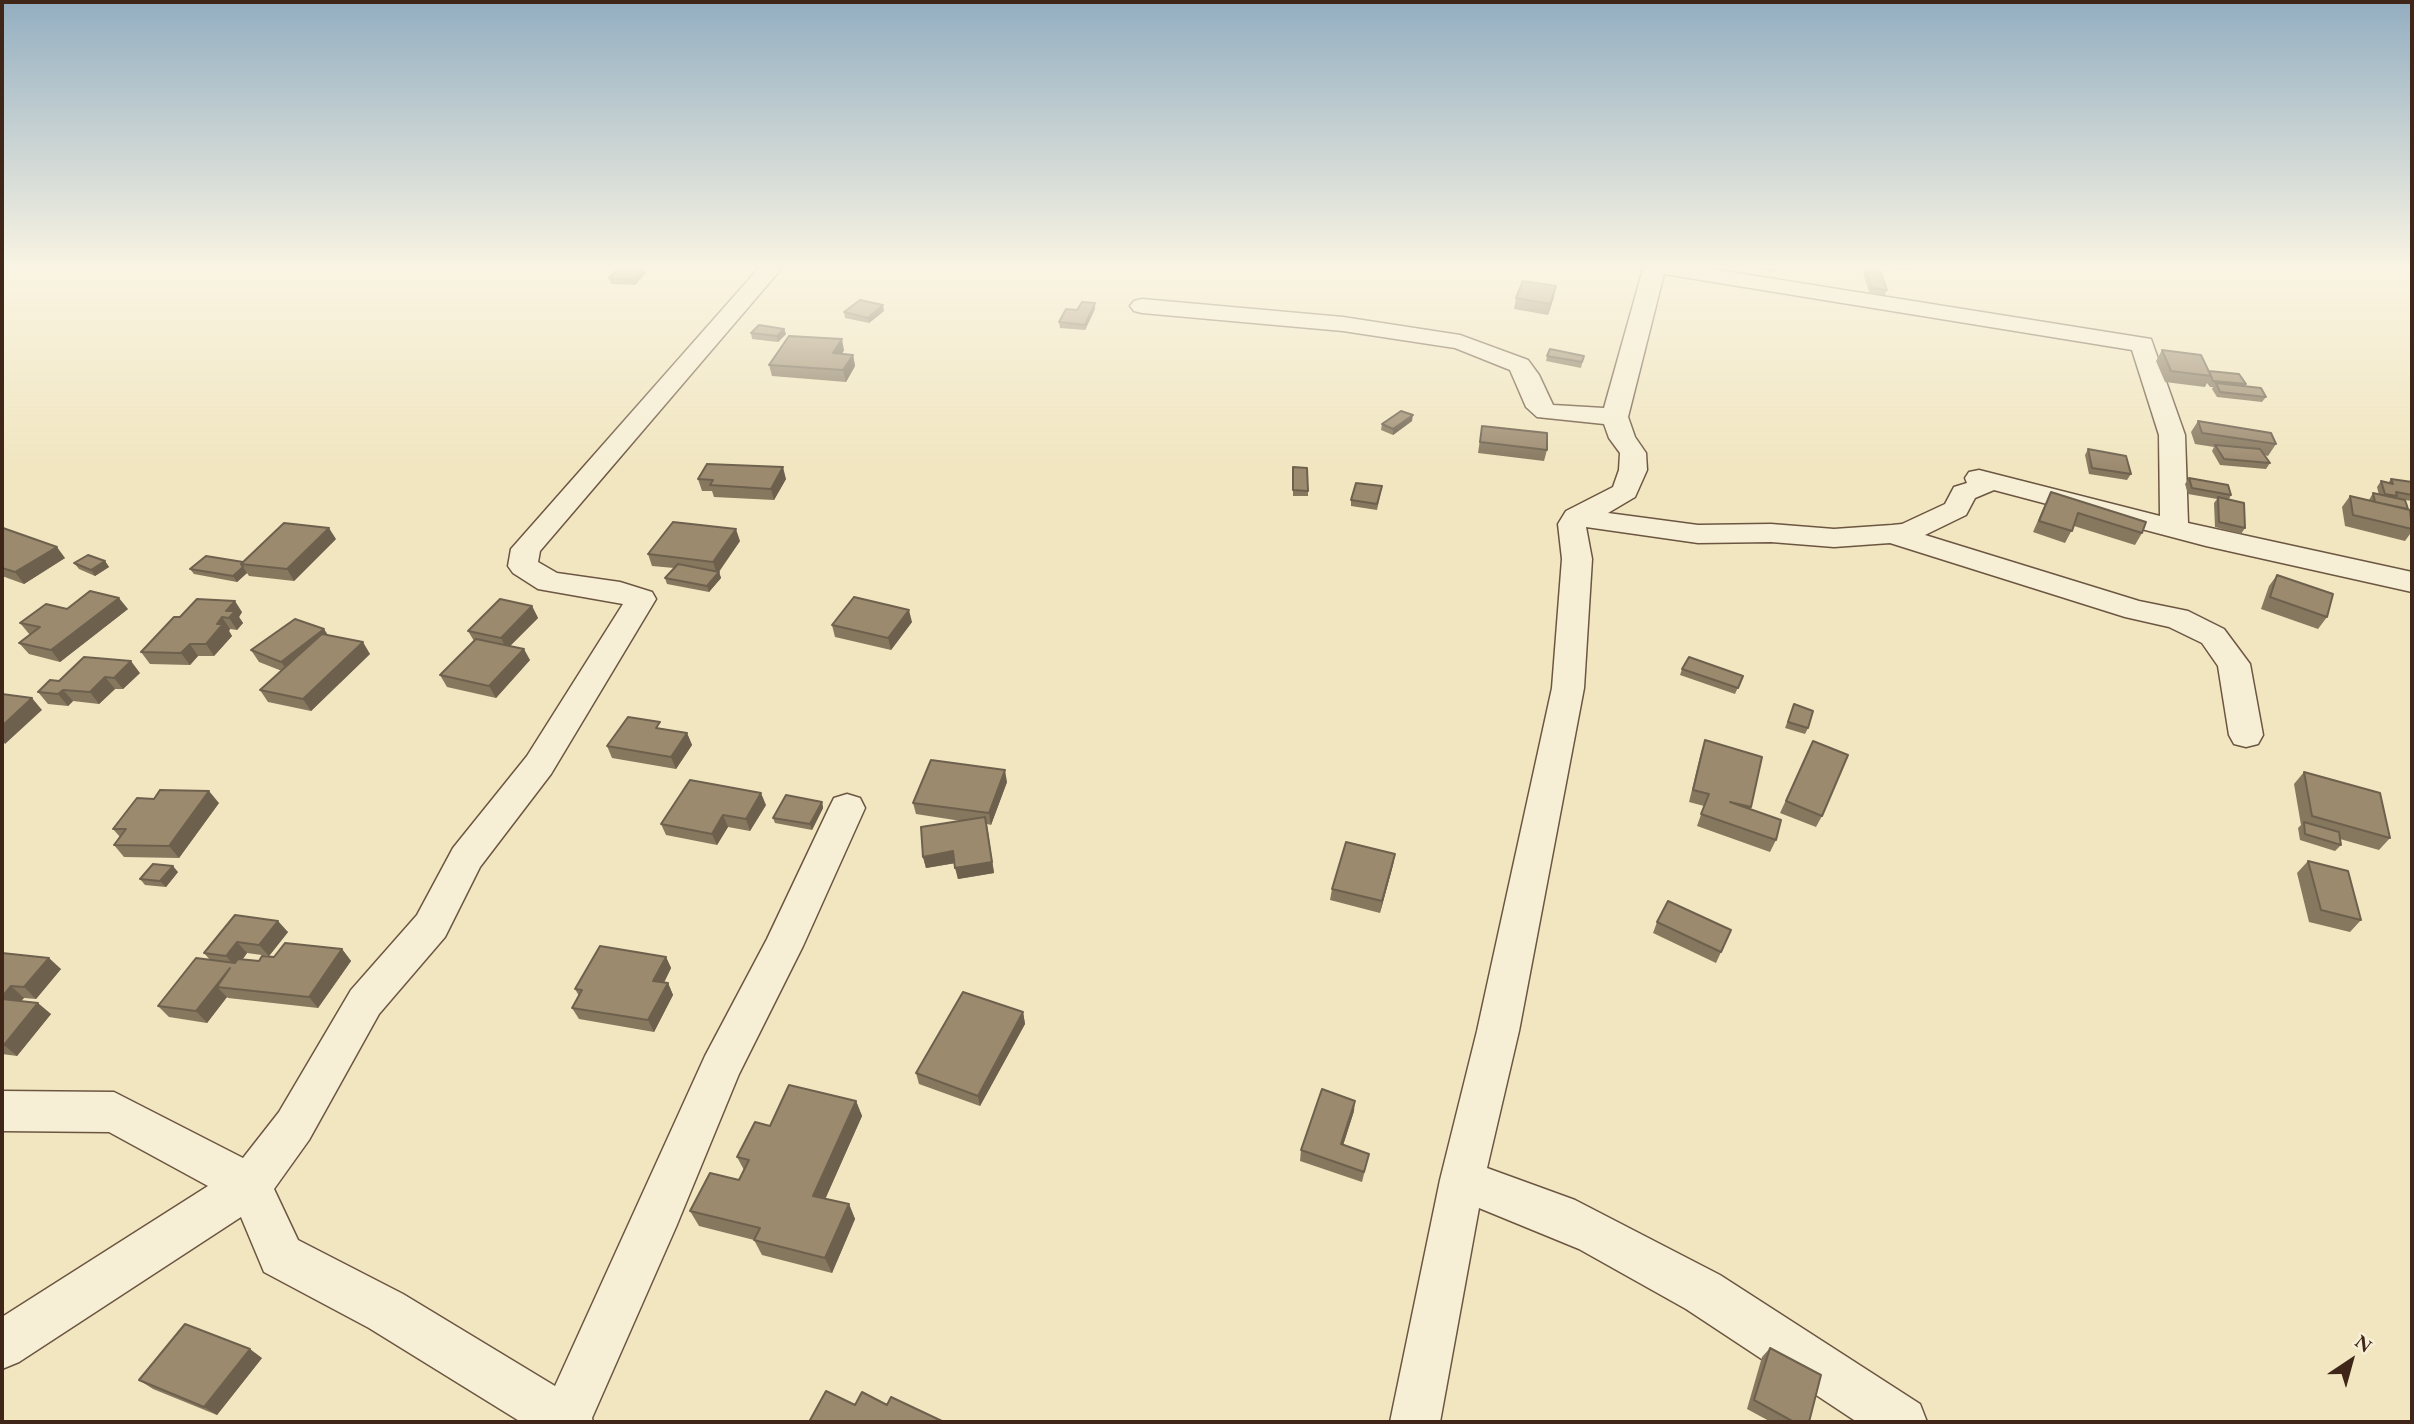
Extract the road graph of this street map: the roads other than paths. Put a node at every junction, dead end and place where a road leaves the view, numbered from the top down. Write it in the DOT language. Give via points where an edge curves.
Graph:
graph roads {
  1 [pos="712,335"];
  2 [pos="1415,335"];
  3 [pos="1636,335"];
  4 [pos="2088,335"];
  5 [pos="1615,417"];
  6 [pos="1576,517"];
  7 [pos="2174,529"];
  8 [pos="1892,534"];
  9 [pos="2412,582"];
  10 [pos="2246,735"];
  11 [pos="848,808"];
  12 [pos="2,1111"];
  13 [pos="1462,1180"];
  14 [pos="250,1185"];
  15 [pos="2,1345"];
  16 [pos="567,1422"];
  17 [pos="1415,1422"];
  18 [pos="1902,1422"];
  1 -- 14 [label="street" via="526,549 523,566 549,582 641,599 539,765 466,858 431,926 365,1002 294,1126"];
  2 -- 5 [label="street" via="1460,342 1519,365 1539,407 1546,412"];
  3 -- 5 [label="street"];
  4 -- 7 [label="street" via="2142,344 2172,435"];
  5 -- 6 [label="street" via="1633,453 1633,470 1625,491"];
  6 -- 8 [label="street" via="1698,534 1834,538"];
  6 -- 13 [label="street" via="1572,524 1577,559 1568,688 1498,1031"];
  7 -- 8 [label="street" via="1979,478 1983,487 1964,493 1956,509 1909,532"];
  7 -- 9 [label="street"];
  8 -- 10 [label="street" via="2123,606 2177,618 2213,636 2234,663"];
  11 -- 16 [label="street" via="720,1069"];
  12 -- 14 [label="street" via="114,1112"];
  13 -- 17 [label="street"];
  13 -- 18 [label="street" via="1559,1216 1631,1252 1703,1292"];
  14 -- 15 [label="street"];
  14 -- 16 [label="street" via="281,1256 386,1311"];
}
